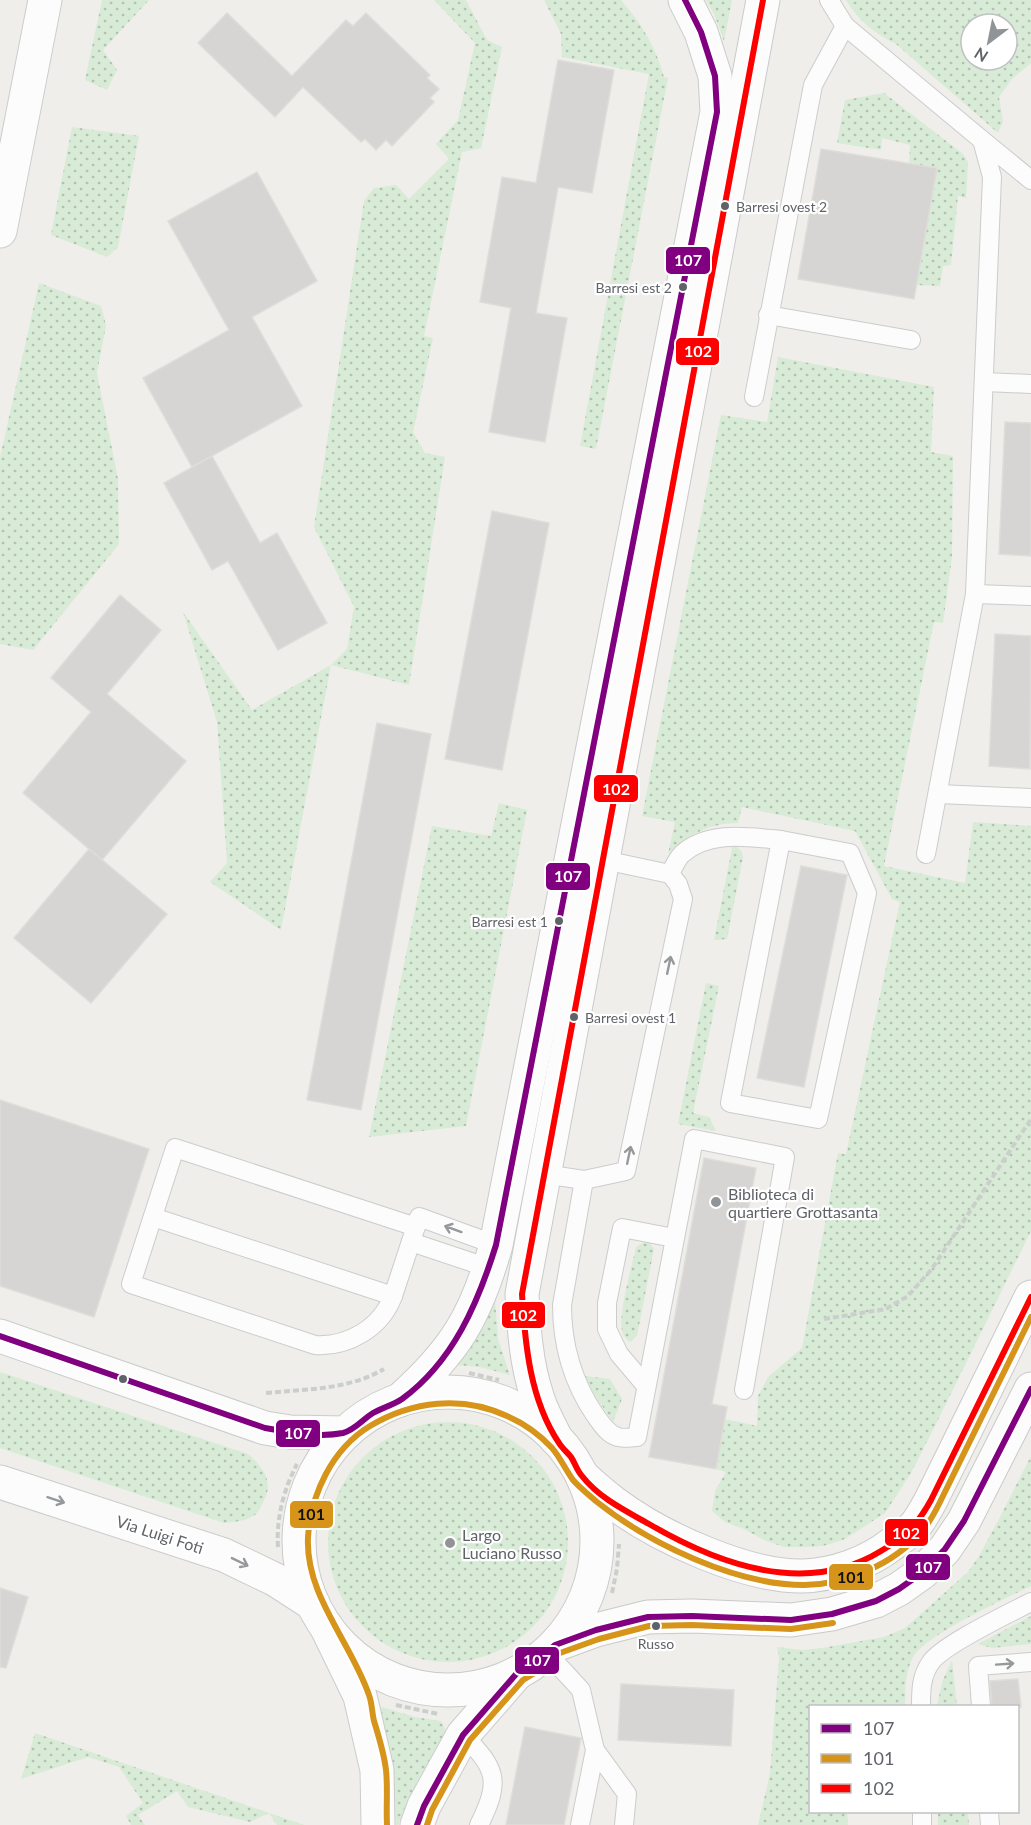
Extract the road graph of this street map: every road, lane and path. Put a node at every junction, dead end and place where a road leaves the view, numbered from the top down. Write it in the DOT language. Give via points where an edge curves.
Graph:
graph roads {
  1 [pos="45,0"];
  2 [pos="684,0"];
  3 [pos="764,0"];
  4 [pos="829,0"];
  5 [pos="845,26"];
  6 [pos="982,140"];
  7 [pos="1031,180"];
  8 [pos="0,231"];
  9 [pos="768,315"];
  10 [pos="911,340"];
  11 [pos="985,382"];
  12 [pos="1031,384"];
  13 [pos="754,397"];
  14 [pos="975,594"];
  15 [pos="1031,596"];
  16 [pos="938,794"];
  17 [pos="1031,798"];
  18 [pos="781,840"];
  19 [pos="926,854"];
  20 [pos="604,860"];
  21 [pos="670,874"];
  22 [pos="1031,1119"];
  23 [pos="544,1174"];
  24 [pos="584,1180"];
  25 [pos="153,1217"];
  26 [pos="413,1235"];
  27 [pos="674,1239"];
  28 [pos="492,1257"];
  29 [pos="393,1296"];
  30 [pos="1031,1297"];
  31 [pos="824,1319"];
  32 [pos="0,1336"];
  33 [pos="430,1373"];
  34 [pos="646,1386"];
  35 [pos="1031,1389"];
  36 [pos="744,1390"];
  37 [pos="537,1397"];
  38 [pos="400,1400"];
  39 [pos="331,1433"];
  40 [pos="556,1439"];
  41 [pos="582,1476"];
  42 [pos="0,1482"];
  43 [pos="615,1504"];
  44 [pos="282,1584"];
  45 [pos="1031,1602"];
  46 [pos="319,1615"];
  47 [pos="596,1630"];
  48 [pos="551,1649"];
  49 [pos="1031,1662"];
  50 [pos="518,1673"];
  51 [pos="354,1685"];
  52 [pos="921,1705"];
  53 [pos="981,1705"];
  54 [pos="483,1710"];
  55 [pos="463,1735"];
  56 [pos="595,1750"];
  57 [pos="378,1825"];
  58 [pos="417,1825"];
  59 [pos="479,1825"];
  60 [pos="580,1825"];
  61 [pos="624,1825"];
  1 -- 8 [label="street"];
  2 -- 28 [label="street" via="715,76 717,112"];
  3 -- 20 [label="street"];
  4 -- 5 [label="lane"];
  5 -- 6 [label="lane"];
  5 -- 9 [label="lane" via="813,85"];
  6 -- 7 [label="lane"];
  6 -- 11 [label="lane" via="992,177"];
  9 -- 10 [label="lane"];
  9 -- 13 [label="lane"];
  11 -- 12 [label="lane"];
  11 -- 14 [label="lane"];
  14 -- 15 [label="lane"];
  14 -- 16 [label="lane"];
  16 -- 17 [label="lane"];
  16 -- 19 [label="lane"];
  18 -- 18 [label="lane" via="730,1103 819,1119 867,893 850,853"];
  18 -- 21 [label="lane" via="735,836 699,844 680,855"];
  20 -- 21 [label="lane"];
  20 -- 23 [label="street"];
  24 -- 21 [label="lane, one-way" via="626,1171 683,900"];
  22 -- 31 [label="path" via="931,1270 908,1296 886,1309"];
  23 -- 24 [label="lane"];
  23 -- 37 [label="street" via="522,1294 524,1339"];
  24 -- 34 [label="lane" via="562,1305 568,1360 582,1395 606,1430 618,1437 637,1437"];
  25 -- 26 [label="lane" via="175,1148"];
  25 -- 29 [label="lane"];
  25 -- 29 [label="lane" via="131,1284 315,1345 346,1341 378,1321"];
  26 -- 28 [label="lane"];
  28 -- 26 [label="lane, one-way" via="419,1217"];
  26 -- 29 [label="lane"];
  27 -- 34 [label="lane"];
  27 -- 34 [label="lane" via="622,1228 607,1303 607,1329 619,1354"];
  27 -- 36 [label="lane" via="694,1139 785,1157"];
  28 -- 33 [label="street" via="465,1327"];
  30 -- 43 [label="street" via="914,1527 858,1564 805,1576 774,1574 693,1547"];
  32 -- 39 [label="street" via="265,1428"];
  33 -- 37 [label="path" via="489,1377"];
  33 -- 38 [label="street"];
  35 -- 47 [label="street" via="964,1521 938,1557 899,1589 876,1601 832,1614 791,1620 648,1617"];
  37 -- 40 [label="street"];
  38 -- 39 [label="street"];
  38 -- 40 [label="street" via="433,1393 467,1394 500,1402 530,1417"];
  39 -- 44 [label="path" via="304,1451 293,1472 279,1516"];
  39 -- 46 [label="street" via="325,1456 310,1483 299,1543 302,1574"];
  40 -- 41 [label="street"];
  41 -- 43 [label="street"];
  41 -- 48 [label="street" via="597,1535 595,1566 587,1595 573,1622"];
  42 -- 44 [label="street, Via Luigi Foti, one-way" via="224,1555"];
  43 -- 47 [label="path" via="617,1569 613,1590"];
  44 -- 46 [label="street, Via Luigi Foti"];
  45 -- 52 [label="lane" via="945,1649 931,1661 921,1682"];
  46 -- 50 [label="street" via="346,1650 370,1668 398,1681 428,1689 459,1690 489,1685"];
  46 -- 51 [label="street"];
  47 -- 48 [label="street"];
  48 -- 50 [label="street"];
  48 -- 56 [label="lane" via="581,1690"];
  53 -- 49 [label="lane, one-way" via="978,1666"];
  50 -- 54 [label="street"];
  51 -- 54 [label="path" via="416,1711 438,1714"];
  51 -- 57 [label="street" via="377,1770"];
  54 -- 55 [label="street"];
  55 -- 58 [label="street"];
  55 -- 59 [label="lane" via="483,1755 494,1782 490,1803"];
  56 -- 60 [label="lane"];
  56 -- 61 [label="lane" via="627,1794"];
}
